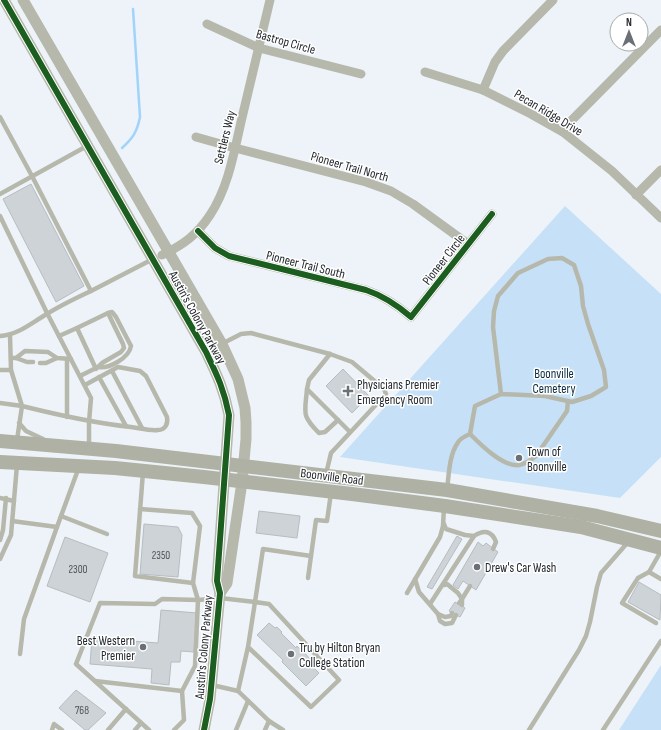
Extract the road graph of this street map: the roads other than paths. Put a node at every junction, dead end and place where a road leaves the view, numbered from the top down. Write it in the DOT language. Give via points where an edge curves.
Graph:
graph roads {
  1 [pos="23,0"];
  2 [pos="270,0"];
  3 [pos="553,0"];
  4 [pos="3,1"];
  5 [pos="207,24"];
  6 [pos="661,30"];
  7 [pos="259,48"];
  8 [pos="425,72"];
  9 [pos="361,74"];
  10 [pos="483,90"];
  11 [pos="0,116"];
  12 [pos="563,132"];
  13 [pos="196,137"];
  14 [pos="87,146"];
  15 [pos="234,148"];
  16 [pos="661,170"];
  17 [pos="32,176"];
  18 [pos="0,194"];
  19 [pos="636,195"];
  20 [pos="492,214"];
  21 [pos="0,216"];
  22 [pos="661,218"];
  23 [pos="198,231"];
  24 [pos="468,244"];
  25 [pos="161,256"];
  26 [pos="91,291"];
  27 [pos="47,313"];
  28 [pos="411,317"];
  29 [pos="77,328"];
  30 [pos="0,336"];
  31 [pos="10,336"];
  32 [pos="59,336"];
  33 [pos="222,344"];
  34 [pos="206,352"];
  35 [pos="330,354"];
  36 [pos="14,358"];
  37 [pos="56,358"];
  38 [pos="69,359"];
  39 [pos="33,362"];
  40 [pos="40,362"];
  41 [pos="97,368"];
  42 [pos="0,370"];
  43 [pos="11,370"];
  44 [pos="112,371"];
  45 [pos="80,376"];
  46 [pos="99,377"];
  47 [pos="84,385"];
  48 [pos="307,388"];
  49 [pos="501,394"];
  50 [pos="568,401"];
  51 [pos="0,403"];
  52 [pos="22,406"];
  53 [pos="67,417"];
  54 [pos="338,420"];
  55 [pos="89,422"];
  56 [pos="19,423"];
  57 [pos="126,426"];
  58 [pos="142,428"];
  59 [pos="350,432"];
  60 [pos="470,434"];
  61 [pos="0,441"];
  62 [pos="17,442"];
  63 [pos="58,446"];
  64 [pos="89,448"];
  65 [pos="0,462"];
  66 [pos="17,463"];
  67 [pos="226,463"];
  68 [pos="243,465"];
  69 [pos="80,466"];
  70 [pos="143,471"];
  71 [pos="326,475"];
  72 [pos="225,479"];
  73 [pos="242,482"];
  74 [pos="447,490"];
  75 [pos="331,491"];
  76 [pos="0,498"];
  77 [pos="6,498"];
  78 [pos="14,501"];
  79 [pos="445,506"];
  80 [pos="140,509"];
  81 [pos="61,516"];
  82 [pos="12,521"];
  83 [pos="444,524"];
  84 [pos="56,527"];
  85 [pos="661,531"];
  86 [pos="107,534"];
  87 [pos="474,536"];
  88 [pos="0,540"];
  89 [pos="630,540"];
  90 [pos="661,548"];
  91 [pos="493,549"];
  92 [pos="661,551"];
  93 [pos="1,552"];
  94 [pos="311,556"];
  95 [pos="0,559"];
  96 [pos="649,572"];
  97 [pos="308,578"];
  98 [pos="415,579"];
  99 [pos="661,579"];
  100 [pos="193,583"];
  101 [pos="444,585"];
  102 [pos="470,586"];
  103 [pos="407,593"];
  104 [pos="220,596"];
  105 [pos="198,600"];
  106 [pos="255,602"];
  107 [pos="430,604"];
  108 [pos="454,614"];
  109 [pos="656,623"];
  110 [pos="661,641"];
  111 [pos="248,647"];
  112 [pos="20,654"];
  113 [pos="95,681"];
  114 [pos="212,685"];
  115 [pos="182,691"];
  116 [pos="238,691"];
  117 [pos="248,701"];
  118 [pos="126,709"];
  119 [pos="269,721"];
  120 [pos="141,723"];
  121 [pos="52,730"];
  122 [pos="62,730"];
  123 [pos="108,730"];
  124 [pos="135,730"];
  125 [pos="149,730"];
  126 [pos="174,730"];
  127 [pos="204,730"];
  128 [pos="236,730"];
  129 [pos="265,730"];
  130 [pos="283,730"];
  131 [pos="529,730"];
  132 [pos="603,730"];
  1 -- 25 [label="street, Austin's Colony Parkway"];
  2 -- 7 [label="street, Settlers Way"];
  3 -- 10 [label="street" via="495,62"];
  4 -- 14 [label="street, Austin's Colony Parkway"];
  5 -- 7 [label="street, Bastrop Circle"];
  6 -- 12 [label="street"];
  7 -- 9 [label="street, Bastrop Circle"];
  7 -- 15 [label="street, Settlers Way"];
  8 -- 10 [label="street, Pecan Ridge Drive"];
  10 -- 12 [label="street, Pecan Ridge Drive"];
  11 -- 17 [label="lane"];
  12 -- 19 [label="street, Pecan Ridge Drive" via="612,171"];
  13 -- 15 [label="street, Pioneer Trail North"];
  14 -- 17 [label="lane"];
  14 -- 25 [label="street, Austin's Colony Parkway"];
  15 -- 23 [label="street, Settlers Way" via="218,201"];
  15 -- 24 [label="street, Pioneer Trail North" via="366,182 391,192 413,204"];
  16 -- 19 [label="street"];
  17 -- 18 [label="lane"];
  17 -- 26 [label="lane"];
  19 -- 22 [label="street, Pecan Ridge Drive"];
  20 -- 24 [label="street, Pioneer Circle"];
  21 -- 27 [label="lane"];
  23 -- 25 [label="street, Settlers Way" via="186,242"];
  23 -- 28 [label="street, Pioneer Trail South" via="215,248 229,256 381,295"];
  24 -- 28 [label="street, Pioneer Circle"];
  25 -- 26 [label="lane"];
  25 -- 33 [label="street, Austin's Colony Parkway"];
  25 -- 34 [label="street, Austin's Colony Parkway"];
  26 -- 27 [label="lane"];
  27 -- 31 [label="lane"];
  27 -- 32 [label="lane"];
  29 -- 32 [label="lane"];
  29 -- 41 [label="lane"];
  29 -- 41 [label="lane" via="108,312 124,348"];
  30 -- 31 [label="lane"];
  31 -- 36 [label="lane"];
  32 -- 38 [label="lane"];
  33 -- 34 [label="lane"];
  33 -- 35 [label="lane" via="241,334 251,333"];
  33 -- 68 [label="street, Austin's Colony Parkway" via="238,379 245,408 246,439"];
  34 -- 67 [label="street, Austin's Colony Parkway" via="219,378 229,415"];
  35 -- 48 [label="lane" via="309,380"];
  35 -- 59 [label="lane" via="352,362 384,389 386,394"];
  36 -- 37 [label="lane" via="25,351 48,352"];
  36 -- 39 [label="lane"];
  36 -- 43 [label="lane"];
  37 -- 38 [label="lane"];
  37 -- 40 [label="lane" via="46,363"];
  38 -- 45 [label="lane"];
  38 -- 53 [label="lane"];
  41 -- 45 [label="lane"];
  42 -- 43 [label="lane"];
  43 -- 52 [label="lane"];
  44 -- 46 [label="lane"];
  44 -- 58 [label="lane"];
  44 -- 58 [label="lane" via="118,368 144,373 167,417 167,424 159,430"];
  45 -- 47 [label="lane"];
  46 -- 47 [label="lane"];
  46 -- 57 [label="lane"];
  47 -- 55 [label="lane" via="92,398"];
  48 -- 54 [label="lane"];
  48 -- 54 [label="lane" via="305,414 309,423 319,433 325,432"];
  49 -- 50 [label="lane" via="545,396"];
  49 -- 50 [label="lane" via="493,327 498,296 518,273 548,259 562,258 574,266 581,286 583,306 604,370 606,387 591,396"];
  49 -- 60 [label="lane" via="475,406"];
  50 -- 60 [label="lane" via="567,411 536,456 519,465 509,463 486,450"];
  51 -- 52 [label="lane"];
  52 -- 53 [label="lane"];
  52 -- 56 [label="lane"];
  53 -- 55 [label="lane"];
  54 -- 59 [label="lane"];
  55 -- 57 [label="lane"];
  55 -- 64 [label="lane"];
  56 -- 62 [label="lane"];
  56 -- 63 [label="lane" via="26,431"];
  57 -- 58 [label="lane"];
  59 -- 71 [label="lane" via="331,453"];
  60 -- 74 [label="lane" via="457,443"];
  61 -- 62 [label="main road, Boonville Road"];
  62 -- 63 [label="main road, Boonville Road"];
  62 -- 66 [label="main road"];
  63 -- 64 [label="main road, Boonville Road"];
  64 -- 67 [label="main road, Boonville Road"];
  65 -- 66 [label="main road, Boonville Road"];
  66 -- 69 [label="main road, Boonville Road"];
  66 -- 78 [label="lane"];
  67 -- 68 [label="main road, Boonville Road"];
  67 -- 72 [label="street, Austin's Colony Parkway"];
  68 -- 71 [label="main road, Boonville Road"];
  68 -- 73 [label="street, Austin's Colony Parkway"];
  69 -- 70 [label="main road, Boonville Road"];
  69 -- 81 [label="lane"];
  70 -- 72 [label="main road, Boonville Road"];
  70 -- 80 [label="lane"];
  71 -- 74 [label="main road, Boonville Road"];
  72 -- 73 [label="main road, Boonville Road"];
  72 -- 104 [label="street, Austin's Colony Parkway" via="217,581"];
  73 -- 75 [label="main road, Boonville Road"];
  73 -- 104 [label="street, Austin's Colony Parkway" via="227,583"];
  74 -- 79 [label="main road"];
  74 -- 85 [label="main road, Boonville Road" via="597,516"];
  75 -- 79 [label="main road, Boonville Road"];
  75 -- 94 [label="lane" via="327,521 316,520"];
  76 -- 77 [label="lane"];
  77 -- 78 [label="lane"];
  77 -- 88 [label="lane"];
  78 -- 82 [label="lane"];
  79 -- 83 [label="lane"];
  79 -- 89 [label="main road, Boonville Road" via="581,527"];
  80 -- 100 [label="lane" via="192,513 200,526"];
  80 -- 100 [label="lane" via="135,576"];
  81 -- 84 [label="lane"];
  81 -- 86 [label="lane"];
  82 -- 84 [label="lane"];
  82 -- 93 [label="lane" via="10,535"];
  83 -- 87 [label="lane" via="446,529"];
  83 -- 98 [label="lane" via="440,537"];
  84 -- 112 [label="lane" via="24,619"];
  87 -- 91 [label="lane" via="479,532 488,532 496,542"];
  87 -- 101 [label="lane"];
  89 -- 90 [label="main road, Boonville Road"];
  89 -- 131 [label="lane" via="601,573 586,636"];
  92 -- 96 [label="lane"];
  93 -- 95 [label="lane"];
  94 -- 97 [label="lane"];
  94 -- 106 [label="lane" via="263,549"];
  96 -- 99 [label="lane"];
  96 -- 109 [label="lane" via="638,578 622,603"];
  98 -- 103 [label="lane"];
  98 -- 107 [label="lane" via="419,592"];
  100 -- 105 [label="lane"];
  101 -- 102 [label="lane" via="452,588 461,602"];
  101 -- 107 [label="lane"];
  104 -- 105 [label="lane"];
  104 -- 106 [label="lane"];
  104 -- 114 [label="street, Austin's Colony Parkway"];
  105 -- 113 [label="lane" via="162,600 155,604 100,603 76,664"];
  105 -- 115 [label="lane" via="195,666"];
  106 -- 111 [label="lane"];
  106 -- 111 [label="lane" via="269,604 340,680 311,707"];
  107 -- 108 [label="lane" via="440,621 445,624 452,623"];
  110 -- 132 [label="lane"];
  111 -- 116 [label="lane"];
  113 -- 115 [label="lane"];
  113 -- 118 [label="lane"];
  114 -- 116 [label="lane"];
  114 -- 127 [label="street, Austin's Colony Parkway"];
  115 -- 126 [label="lane" via="184,720"];
  116 -- 117 [label="lane"];
  117 -- 119 [label="lane"];
  117 -- 128 [label="lane"];
  118 -- 120 [label="lane"];
  118 -- 123 [label="lane"];
  119 -- 129 [label="lane"];
  119 -- 130 [label="lane"];
  120 -- 124 [label="lane"];
  120 -- 125 [label="lane"];
  121 -- 122 [label="lane" via="54,724"];
}
